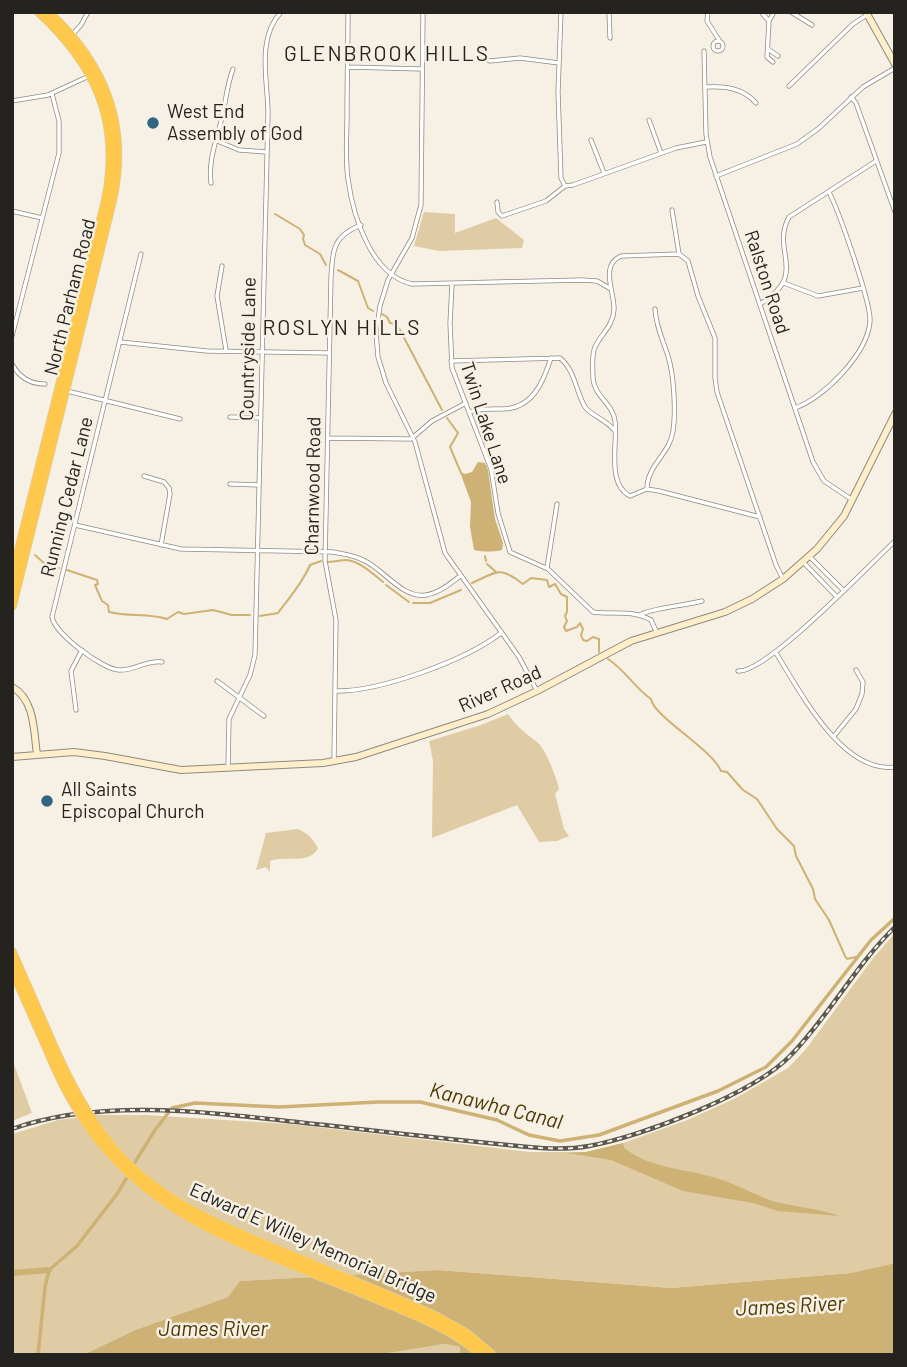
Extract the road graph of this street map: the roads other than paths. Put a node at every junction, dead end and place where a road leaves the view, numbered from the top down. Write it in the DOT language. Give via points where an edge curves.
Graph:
graph roads {
  1 [pos="39,12"];
  2 [pos="48,12"];
  3 [pos="88,12"];
  4 [pos="281,12"];
  5 [pos="348,12"];
  6 [pos="423,12"];
  7 [pos="562,12"];
  8 [pos="609,12"];
  9 [pos="708,12"];
  10 [pos="761,12"];
  11 [pos="775,12"];
  12 [pos="791,12"];
  13 [pos="867,14"];
  14 [pos="769,21"];
  15 [pos="811,26"];
  16 [pos="70,38"];
  17 [pos="610,38"];
  18 [pos="719,40"];
  19 [pos="768,49"];
  20 [pos="705,51"];
  21 [pos="479,56"];
  22 [pos="778,56"];
  23 [pos="773,62"];
  24 [pos="559,63"];
  25 [pos="895,66"];
  26 [pos="347,67"];
  27 [pos="233,69"];
  28 [pos="422,69"];
  29 [pos="94,73"];
  30 [pos="789,86"];
  31 [pos="706,87"];
  32 [pos="52,94"];
  33 [pos="851,97"];
  34 [pos="12,102"];
  35 [pos="756,103"];
  36 [pos="649,120"];
  37 [pos="591,140"];
  38 [pos="215,141"];
  39 [pos="706,142"];
  40 [pos="267,152"];
  41 [pos="661,153"];
  42 [pos="876,161"];
  43 [pos="604,173"];
  44 [pos="716,176"];
  45 [pos="211,183"];
  46 [pos="565,186"];
  47 [pos="829,192"];
  48 [pos="497,202"];
  49 [pos="672,210"];
  50 [pos="12,211"];
  51 [pos="895,212"];
  52 [pos="42,218"];
  53 [pos="361,225"];
  54 [pos="141,254"];
  55 [pos="679,254"];
  56 [pos="222,266"];
  57 [pos="391,274"];
  58 [pos="784,283"];
  59 [pos="452,284"];
  60 [pos="863,288"];
  61 [pos="611,289"];
  62 [pos="760,304"];
  63 [pos="655,309"];
  64 [pos="12,337"];
  65 [pos="120,342"];
  66 [pos="226,351"];
  67 [pos="262,352"];
  68 [pos="329,353"];
  69 [pos="551,358"];
  70 [pos="451,361"];
  71 [pos="12,364"];
  72 [pos="45,384"];
  73 [pos="62,390"];
  74 [pos="105,400"];
  75 [pos="466,403"];
  76 [pos="795,408"];
  77 [pos="469,412"];
  78 [pos="895,414"];
  79 [pos="230,418"];
  80 [pos="261,418"];
  81 [pos="180,419"];
  82 [pos="616,433"];
  83 [pos="328,438"];
  84 [pos="413,438"];
  85 [pos="144,476"];
  86 [pos="230,484"];
  87 [pos="259,485"];
  88 [pos="647,489"];
  89 [pos="853,500"];
  90 [pos="557,504"];
  91 [pos="760,517"];
  92 [pos="75,525"];
  93 [pos="895,541"];
  94 [pos="161,545"];
  95 [pos="257,551"];
  96 [pos="325,552"];
  97 [pos="807,560"];
  98 [pos="547,568"];
  99 [pos="460,576"];
  100 [pos="12,578"];
  101 [pos="783,579"];
  102 [pos="843,590"];
  103 [pos="836,596"];
  104 [pos="702,601"];
  105 [pos="12,606"];
  106 [pos="640,615"];
  107 [pos="656,632"];
  108 [pos="502,633"];
  109 [pos="82,650"];
  110 [pos="776,653"];
  111 [pos="162,662"];
  112 [pos="856,670"];
  113 [pos="738,671"];
  114 [pos="217,681"];
  115 [pos="12,687"];
  116 [pos="335,691"];
  117 [pos="537,691"];
  118 [pos="239,696"];
  119 [pos="76,710"];
  120 [pos="264,716"];
  121 [pos="834,736"];
  122 [pos="37,755"];
  123 [pos="12,757"];
  124 [pos="334,762"];
  125 [pos="895,767"];
  126 [pos="228,768"];
  127 [pos="12,952"];
  128 [pos="12,969"];
  129 [pos="53,1054"];
  130 [pos="482,1355"];
  131 [pos="492,1355"];
  1 -- 16 [label="highway, North Parham Road"];
  2 -- 16 [label="highway, North Parham Road"];
  3 -- 16 [label="street"];
  4 -- 40 [label="street, Countryside Lane" via="266,46"];
  5 -- 26 [label="street"];
  6 -- 28 [label="street"];
  7 -- 24 [label="street"];
  8 -- 17 [label="street"];
  9 -- 18 [label="street" via="707,21"];
  10 -- 14 [label="street"];
  11 -- 14 [label="street"];
  12 -- 15 [label="street"];
  13 -- 25 [label="main road"];
  13 -- 30 [label="street"];
  14 -- 19 [label="street"];
  16 -- 29 [label="highway, North Parham Road"];
  19 -- 22 [label="street"];
  19 -- 23 [label="street" via="767,57"];
  20 -- 31 [label="street, Ralston Road"];
  21 -- 24 [label="street" via="490,61 515,58"];
  24 -- 46 [label="street" via="561,178"];
  25 -- 33 [label="street"];
  26 -- 28 [label="street"];
  26 -- 53 [label="street" via="348,176"];
  27 -- 38 [label="street"];
  28 -- 57 [label="street" via="421,205 408,247"];
  29 -- 32 [label="street"];
  29 -- 73 [label="highway, North Parham Road" via="114,118 117,170"];
  31 -- 35 [label="street" via="731,88"];
  31 -- 39 [label="street, Ralston Road"];
  32 -- 34 [label="street"];
  32 -- 52 [label="street" via="59,146"];
  33 -- 42 [label="street"];
  33 -- 44 [label="street" via="792,147"];
  36 -- 41 [label="street"];
  37 -- 43 [label="street"];
  38 -- 40 [label="street" via="239,150"];
  38 -- 45 [label="street"];
  39 -- 41 [label="street"];
  39 -- 44 [label="street, Ralston Road"];
  40 -- 67 [label="street, Countryside Lane"];
  41 -- 43 [label="street"];
  42 -- 47 [label="street"];
  42 -- 51 [label="street"];
  43 -- 46 [label="street"];
  44 -- 62 [label="street, Ralston Road"];
  46 -- 48 [label="street" via="547,201 502,216"];
  47 -- 58 [label="street" via="786,221"];
  47 -- 60 [label="street"];
  49 -- 55 [label="street"];
  50 -- 52 [label="street"];
  52 -- 64 [label="street"];
  53 -- 57 [label="street" via="373,253"];
  53 -- 68 [label="street, Charnwood Road" via="342,234 335,246"];
  54 -- 65 [label="street, Running Cedar Lane"];
  55 -- 61 [label="street" via="619,257 610,270"];
  55 -- 91 [label="street" via="688,261 715,338 717,392"];
  56 -- 66 [label="street" via="217,296"];
  57 -- 59 [label="street" via="412,284"];
  57 -- 84 [label="street" via="377,320 378,357"];
  58 -- 60 [label="street" via="818,296"];
  58 -- 62 [label="street"];
  59 -- 61 [label="street" via="582,280"];
  59 -- 70 [label="street, Twin Lake Lane"];
  60 -- 76 [label="street" via="870,318 864,339 840,376"];
  61 -- 82 [label="street" via="613,316 594,350 593,379 613,412"];
  62 -- 76 [label="street, Ralston Road"];
  63 -- 88 [label="street" via="671,368 674,428 650,473"];
  65 -- 66 [label="street"];
  65 -- 74 [label="street, Running Cedar Lane"];
  66 -- 67 [label="street"];
  67 -- 68 [label="street"];
  67 -- 80 [label="street, Countryside Lane"];
  68 -- 83 [label="street, Charnwood Road"];
  69 -- 70 [label="street"];
  69 -- 77 [label="street" via="527,403 512,409"];
  69 -- 82 [label="street" via="565,362 587,409"];
  70 -- 75 [label="street, Twin Lake Lane"];
  71 -- 72 [label="street" via="28,381"];
  73 -- 74 [label="street"];
  73 -- 100 [label="highway, North Parham Road"];
  73 -- 105 [label="highway, North Parham Road"];
  74 -- 81 [label="street"];
  74 -- 92 [label="street, Running Cedar Lane"];
  75 -- 77 [label="street, Twin Lake Lane"];
  75 -- 84 [label="street" via="426,425"];
  76 -- 89 [label="street, Ralston Road" via="821,477"];
  77 -- 98 [label="street, Twin Lake Lane" via="491,469 508,549"];
  78 -- 89 [label="main road, River Road"];
  79 -- 80 [label="street"];
  80 -- 87 [label="street, Countryside Lane"];
  82 -- 88 [label="street" via="614,463 622,489 632,496"];
  83 -- 84 [label="street"];
  83 -- 96 [label="street, Charnwood Road"];
  84 -- 99 [label="street" via="441,541"];
  85 -- 94 [label="street" via="164,482 170,491"];
  86 -- 87 [label="street"];
  87 -- 95 [label="street, Countryside Lane"];
  88 -- 91 [label="street"];
  89 -- 97 [label="main road, River Road"];
  90 -- 98 [label="street"];
  91 -- 101 [label="street"];
  92 -- 94 [label="street"];
  92 -- 109 [label="street, Running Cedar Lane" via="52,617 57,630"];
  93 -- 102 [label="street"];
  94 -- 95 [label="street"];
  95 -- 96 [label="street"];
  95 -- 118 [label="street, Countryside Lane" via="255,655"];
  96 -- 99 [label="street" via="364,560 413,595 435,593"];
  96 -- 116 [label="street, Charnwood Road" via="336,620"];
  97 -- 101 [label="main road, River Road"];
  97 -- 102 [label="street"];
  97 -- 103 [label="street"];
  98 -- 106 [label="street, Twin Lake Lane" via="593,612"];
  99 -- 108 [label="street"];
  101 -- 107 [label="main road, River Road" via="735,608"];
  102 -- 103 [label="street"];
  103 -- 110 [label="street"];
  104 -- 106 [label="street, Twin Lake Lane"];
  106 -- 107 [label="street" via="651,620"];
  107 -- 117 [label="main road, River Road"];
  108 -- 116 [label="street" via="474,651 402,678 367,689"];
  108 -- 117 [label="street"];
  109 -- 111 [label="street, Running Cedar Lane" via="116,670"];
  109 -- 119 [label="street" via="71,671"];
  110 -- 113 [label="street"];
  110 -- 121 [label="street" via="814,714"];
  112 -- 121 [label="street" via="863,682 859,704"];
  114 -- 118 [label="street"];
  115 -- 122 [label="main road" via="29,708"];
  116 -- 124 [label="street, Charnwood Road"];
  117 -- 124 [label="main road, River Road" via="464,723"];
  118 -- 120 [label="street"];
  118 -- 126 [label="street, Countryside Lane" via="228,723"];
  121 -- 125 [label="street" via="865,763"];
  122 -- 123 [label="main road, River Road"];
  122 -- 126 [label="main road, River Road" via="74,752 172,769"];
  124 -- 126 [label="main road, River Road"];
  127 -- 129 [label="highway"];
  128 -- 129 [label="highway"];
  129 -- 130 [label="highway, Edward E Willey Memorial Bridge, bridge" via="68,1096 94,1136 159,1199 208,1228 435,1324"];
  129 -- 131 [label="highway, Edward E Willey Memorial Bridge, bridge" via="104,1136 136,1172 167,1196 216,1223 439,1318"];
}
